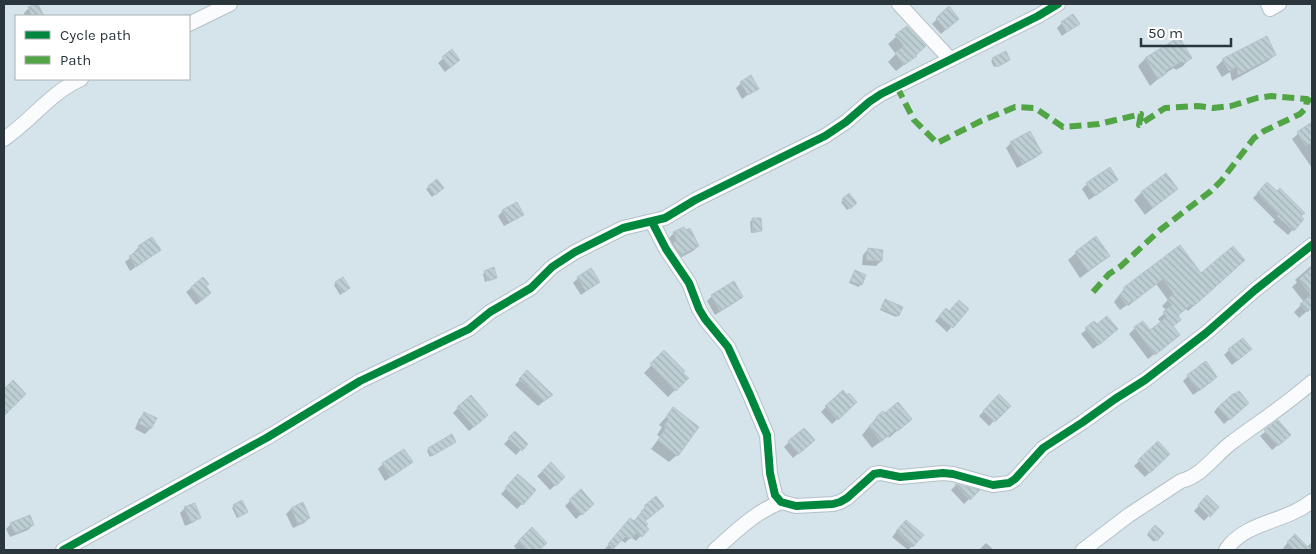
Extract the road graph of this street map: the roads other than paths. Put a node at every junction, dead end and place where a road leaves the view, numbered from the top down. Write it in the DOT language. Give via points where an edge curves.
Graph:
graph roads {
  1 [pos="230,4"];
  2 [pos="899,4"];
  3 [pos="1058,4"];
  4 [pos="1268,4"];
  5 [pos="1279,4"];
  6 [pos="190,24"];
  7 [pos="950,59"];
  8 [pos="79,80"];
  9 [pos="4,139"];
  10 [pos="652,222"];
  11 [pos="1312,245"];
  12 [pos="1312,382"];
  13 [pos="1312,501"];
  14 [pos="781,502"];
  15 [pos="63,550"];
  16 [pos="715,550"];
  17 [pos="1083,550"];
  18 [pos="1226,550"];
  1 -- 6 [label="street"];
  2 -- 7 [label="street"];
  3 -- 7 [label="street"];
  4 -- 5 [label="street" via="1270,9"];
  7 -- 10 [label="street" via="868,102 825,136"];
  8 -- 9 [label="street" via="60,90"];
  10 -- 14 [label="street" via="689,283 698,309 728,347 740,372 767,435 773,487"];
  10 -- 15 [label="street" via="623,228 575,252 552,267 530,288 469,328 360,381"];
  11 -- 14 [label="street" via="1145,380 1043,448 1009,483 993,485 943,473 900,478 880,473 874,474 847,498 833,504 796,506"];
  12 -- 17 [label="street" via="1229,445 1202,470 1129,515"];
  13 -- 18 [label="street" via="1280,519 1243,532"];
  14 -- 16 [label="street" via="768,507"];
}
